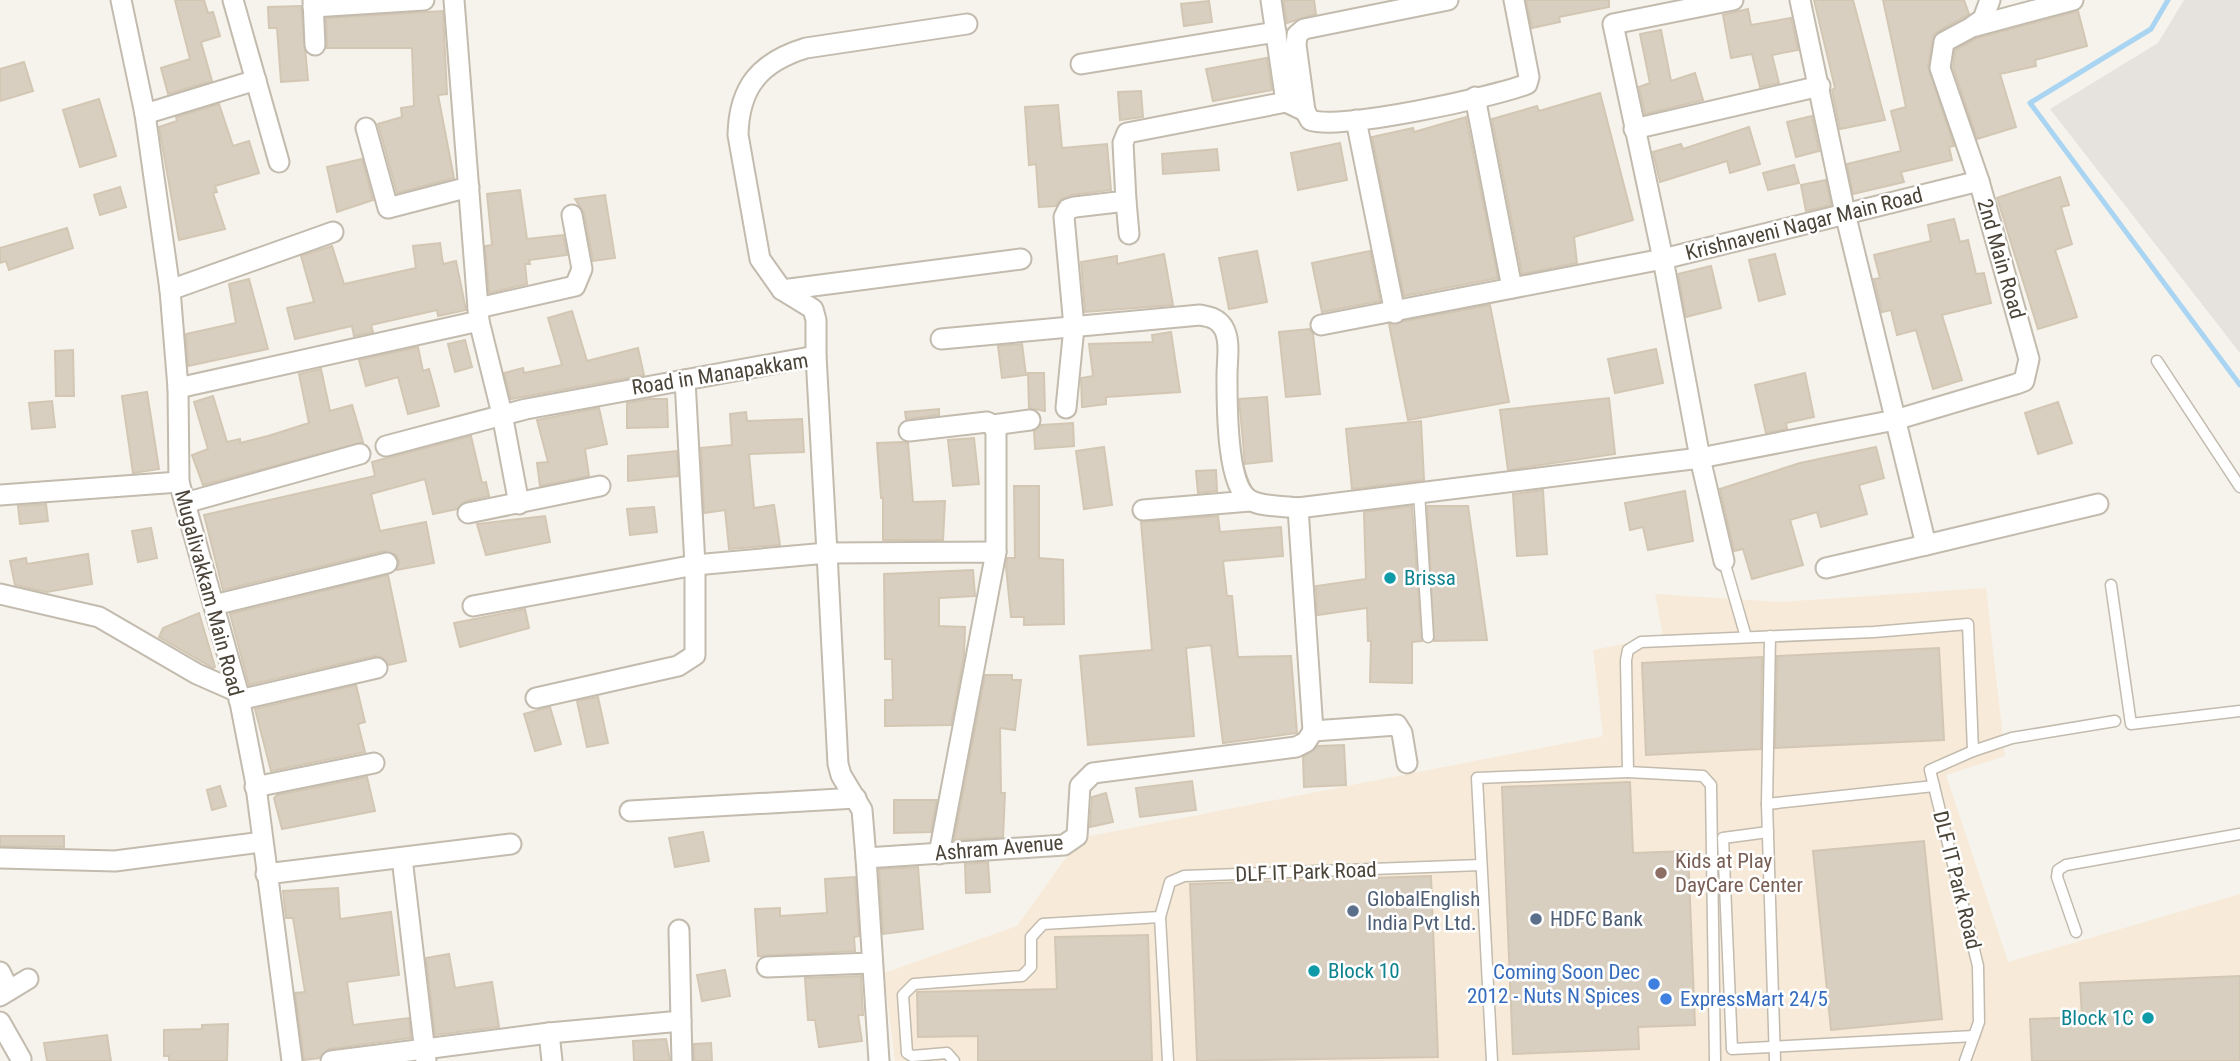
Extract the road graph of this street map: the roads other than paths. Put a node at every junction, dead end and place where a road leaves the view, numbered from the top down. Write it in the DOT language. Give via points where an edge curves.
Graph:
graph roads {
  1 [pos="121,0"];
  2 [pos="233,0"];
  3 [pos="424,0"];
  4 [pos="454,0"];
  5 [pos="1271,0"];
  6 [pos="1448,0"];
  7 [pos="1514,0"];
  8 [pos="1733,0"];
  9 [pos="1800,0"];
  10 [pos="1990,0"];
  11 [pos="2073,0"];
  12 [pos="313,4"];
  13 [pos="967,24"];
  14 [pos="1972,27"];
  15 [pos="1276,32"];
  16 [pos="315,45"];
  17 [pos="1081,64"];
  18 [pos="256,80"];
  19 [pos="1820,86"];
  20 [pos="1475,97"];
  21 [pos="1286,102"];
  22 [pos="1306,111"];
  23 [pos="145,114"];
  24 [pos="1356,120"];
  25 [pos="366,128"];
  26 [pos="1634,129"];
  27 [pos="279,162"];
  28 [pos="1979,181"];
  29 [pos="469,187"];
  30 [pos="1126,201"];
  31 [pos="1845,212"];
  32 [pos="572,215"];
  33 [pos="333,232"];
  34 [pos="1129,234"];
  35 [pos="1021,259"];
  36 [pos="1663,259"];
  37 [pos="1512,288"];
  38 [pos="170,290"];
  39 [pos="782,290"];
  40 [pos="1395,313"];
  41 [pos="478,314"];
  42 [pos="1321,325"];
  43 [pos="1073,327"];
  44 [pos="941,340"];
  45 [pos="816,356"];
  46 [pos="2157,361"];
  47 [pos="685,380"];
  48 [pos="178,388"];
  49 [pos="1066,408"];
  50 [pos="502,414"];
  51 [pos="1030,420"];
  52 [pos="1895,420"];
  53 [pos="993,425"];
  54 [pos="909,431"];
  55 [pos="386,446"];
  56 [pos="360,454"];
  57 [pos="1700,458"];
  58 [pos="179,482"];
  59 [pos="600,486"];
  60 [pos="2240,487"];
  61 [pos="1419,492"];
  62 [pos="0,495"];
  63 [pos="1250,501"];
  64 [pos="185,503"];
  65 [pos="519,504"];
  66 [pos="2098,504"];
  67 [pos="1298,508"];
  68 [pos="1143,510"];
  69 [pos="468,513"];
  70 [pos="1926,545"];
  71 [pos="996,552"];
  72 [pos="827,553"];
  73 [pos="1724,561"];
  74 [pos="387,563"];
  75 [pos="695,565"];
  76 [pos="1826,568"];
  77 [pos="2111,585"];
  78 [pos="0,594"];
  79 [pos="214,605"];
  80 [pos="473,606"];
  81 [pos="1770,636"];
  82 [pos="1428,637"];
  83 [pos="1746,638"];
  84 [pos="377,668"];
  85 [pos="238,696"];
  86 [pos="536,698"];
  87 [pos="2240,711"];
  88 [pos="2115,721"];
  89 [pos="1313,731"];
  90 [pos="1973,751"];
  91 [pos="1406,762"];
  92 [pos="374,763"];
  93 [pos="1628,772"];
  94 [pos="255,786"];
  95 [pos="1934,786"];
  96 [pos="856,798"];
  97 [pos="1767,804"];
  98 [pos="630,811"];
  99 [pos="1768,832"];
  100 [pos="2240,834"];
  101 [pos="262,842"];
  102 [pos="511,844"];
  103 [pos="939,854"];
  104 [pos="0,858"];
  105 [pos="402,858"];
  106 [pos="866,858"];
  107 [pos="1480,865"];
  108 [pos="266,874"];
  109 [pos="1160,917"];
  110 [pos="679,930"];
  111 [pos="2076,932"];
  112 [pos="871,963"];
  113 [pos="767,967"];
  114 [pos="28,979"];
  115 [pos="3,986"];
  116 [pos="681,1021"];
  117 [pos="0,1022"];
  118 [pos="549,1033"];
  119 [pos="1974,1036"];
  120 [pos="1774,1047"];
  121 [pos="425,1054"];
  122 [pos="21,1059"];
  123 [pos="292,1061"];
  124 [pos="331,1061"];
  125 [pos="552,1061"];
  126 [pos="682,1061"];
  127 [pos="879,1061"];
  128 [pos="954,1061"];
  129 [pos="1168,1061"];
  130 [pos="1492,1061"];
  131 [pos="1715,1061"];
  132 [pos="1774,1061"];
  133 [pos="1965,1061"];
  1 -- 23 [label="street, Mugalivakkam Main Road"];
  2 -- 18 [label="street"];
  3 -- 12 [label="street"];
  4 -- 29 [label="street"];
  5 -- 15 [label="street"];
  6 -- 22 [label="street" via="1304,29 1297,35 1296,45"];
  7 -- 20 [label="street" via="1527,84"];
  8 -- 26 [label="street" via="1613,24"];
  9 -- 19 [label="street"];
  10 -- 14 [label="street" via="1983,19"];
  11 -- 14 [label="street"];
  12 -- 16 [label="street"];
  13 -- 39 [label="street" via="806,48 782,55 756,77 738,115 738,135 760,259"];
  14 -- 28 [label="street, 2nd Main Road" via="1944,42 1940,68"];
  15 -- 17 [label="street"];
  15 -- 21 [label="street"];
  18 -- 23 [label="street"];
  18 -- 27 [label="street"];
  19 -- 26 [label="street"];
  19 -- 31 [label="street"];
  20 -- 24 [label="street"];
  20 -- 37 [label="street"];
  21 -- 22 [label="street"];
  21 -- 30 [label="street" via="1127,133 1123,143"];
  22 -- 24 [label="street" via="1310,120 1320,124"];
  23 -- 38 [label="street, Mugalivakkam Main Road"];
  24 -- 40 [label="street"];
  25 -- 29 [label="street" via="388,208"];
  26 -- 36 [label="street"];
  28 -- 31 [label="street, Krishnaveni Nagar Main Road"];
  28 -- 52 [label="street, 2nd Main Road" via="2029,359 2024,381"];
  29 -- 41 [label="street"];
  30 -- 34 [label="street"];
  30 -- 43 [label="street" via="1068,209"];
  31 -- 36 [label="street, Krishnaveni Nagar Main Road"];
  31 -- 52 [label="street"];
  32 -- 41 [label="street" via="582,269 575,286"];
  33 -- 38 [label="street"];
  35 -- 39 [label="street"];
  36 -- 37 [label="street"];
  36 -- 57 [label="street, Krishnaveni Nagar Main Road"];
  37 -- 40 [label="street"];
  38 -- 48 [label="street, Mugalivakkam Main Road"];
  39 -- 45 [label="street" via="813,309"];
  40 -- 42 [label="street"];
  41 -- 48 [label="street"];
  41 -- 50 [label="street"];
  43 -- 44 [label="street"];
  43 -- 49 [label="street"];
  43 -- 63 [label="street" via="1200,315 1221,324 1227,336 1234,477"];
  45 -- 47 [label="street, Road in Manapakkam"];
  45 -- 72 [label="street, Road in Manapakkam"];
  46 -- 60 [label="lane"];
  47 -- 50 [label="street, Road in Manapakkam"];
  47 -- 75 [label="street"];
  48 -- 58 [label="street, Mugalivakkam Main Road"];
  50 -- 55 [label="street, Road in Manapakkam"];
  50 -- 65 [label="street"];
  51 -- 53 [label="street"];
  52 -- 57 [label="street"];
  52 -- 70 [label="street"];
  53 -- 54 [label="street"];
  53 -- 71 [label="street"];
  56 -- 64 [label="street"];
  57 -- 61 [label="street"];
  57 -- 73 [label="street, Krishnaveni Nagar Main Road"];
  58 -- 62 [label="street"];
  58 -- 64 [label="street, Mugalivakkam Main Road"];
  59 -- 65 [label="street"];
  61 -- 67 [label="street"];
  61 -- 82 [label="lane"];
  63 -- 67 [label="street"];
  63 -- 68 [label="street"];
  64 -- 79 [label="street, Mugalivakkam Main Road"];
  65 -- 69 [label="street"];
  66 -- 70 [label="street"];
  67 -- 89 [label="street"];
  70 -- 76 [label="street"];
  71 -- 72 [label="street"];
  71 -- 103 [label="street"];
  72 -- 75 [label="street"];
  72 -- 96 [label="street, Road in Manapakkam" via="838,764"];
  73 -- 83 [label="lane"];
  74 -- 79 [label="street"];
  75 -- 80 [label="street"];
  75 -- 86 [label="street" via="697,645 688,663"];
  77 -- 87 [label="lane" via="2131,724"];
  78 -- 85 [label="street" via="99,617"];
  79 -- 85 [label="street, Mugalivakkam Main Road"];
  81 -- 83 [label="lane"];
  81 -- 90 [label="lane" via="1968,624"];
  81 -- 97 [label="lane"];
  83 -- 93 [label="lane" via="1641,642 1628,650"];
  84 -- 85 [label="street"];
  85 -- 94 [label="street, Mugalivakkam Main Road"];
  88 -- 90 [label="lane" via="2012,738"];
  89 -- 91 [label="street, Ashram Avenue" via="1397,725"];
  89 -- 103 [label="street, Ashram Avenue" via="1296,747 1093,773 1080,786 1077,836 1064,845"];
  90 -- 95 [label="lane" via="1930,770"];
  92 -- 94 [label="street"];
  93 -- 107 [label="lane" via="1477,778"];
  93 -- 131 [label="lane" via="1703,776 1711,785"];
  94 -- 101 [label="street, Mugalivakkam Main Road"];
  95 -- 97 [label="lane, DLF IT Park Road"];
  95 -- 119 [label="lane, DLF IT Park Road" via="1978,966 1979,1022"];
  96 -- 98 [label="street"];
  96 -- 106 [label="street, Road in Manapakkam" via="866,823"];
  97 -- 99 [label="lane"];
  99 -- 120 [label="lane"];
  99 -- 120 [label="lane" via="1723,838 1732,1049"];
  100 -- 111 [label="lane" via="2066,865 2057,877"];
  101 -- 104 [label="street" via="115,861"];
  101 -- 108 [label="street, Mugalivakkam Main Road"];
  102 -- 105 [label="street"];
  103 -- 106 [label="street, Ashram Avenue"];
  105 -- 108 [label="street"];
  105 -- 121 [label="street"];
  106 -- 112 [label="street"];
  107 -- 109 [label="lane, DLF IT Park Road" via="1184,876 1170,881"];
  107 -- 130 [label="lane"];
  108 -- 123 [label="street, Mugalivakkam Main Road"];
  109 -- 128 [label="lane" via="1043,924 1031,937 1031,967 1022,976 906,988 907,1053 947,1053"];
  109 -- 129 [label="lane, DLF IT Park Road"];
  110 -- 116 [label="street"];
  112 -- 113 [label="street"];
  112 -- 127 [label="street"];
  114 -- 115 [label="street"];
  116 -- 118 [label="street"];
  116 -- 126 [label="street"];
  117 -- 122 [label="street"];
  118 -- 121 [label="street"];
  118 -- 125 [label="street"];
  119 -- 120 [label="lane"];
  119 -- 133 [label="lane, DLF IT Park Road"];
  120 -- 132 [label="lane"];
  121 -- 124 [label="street"];
}
